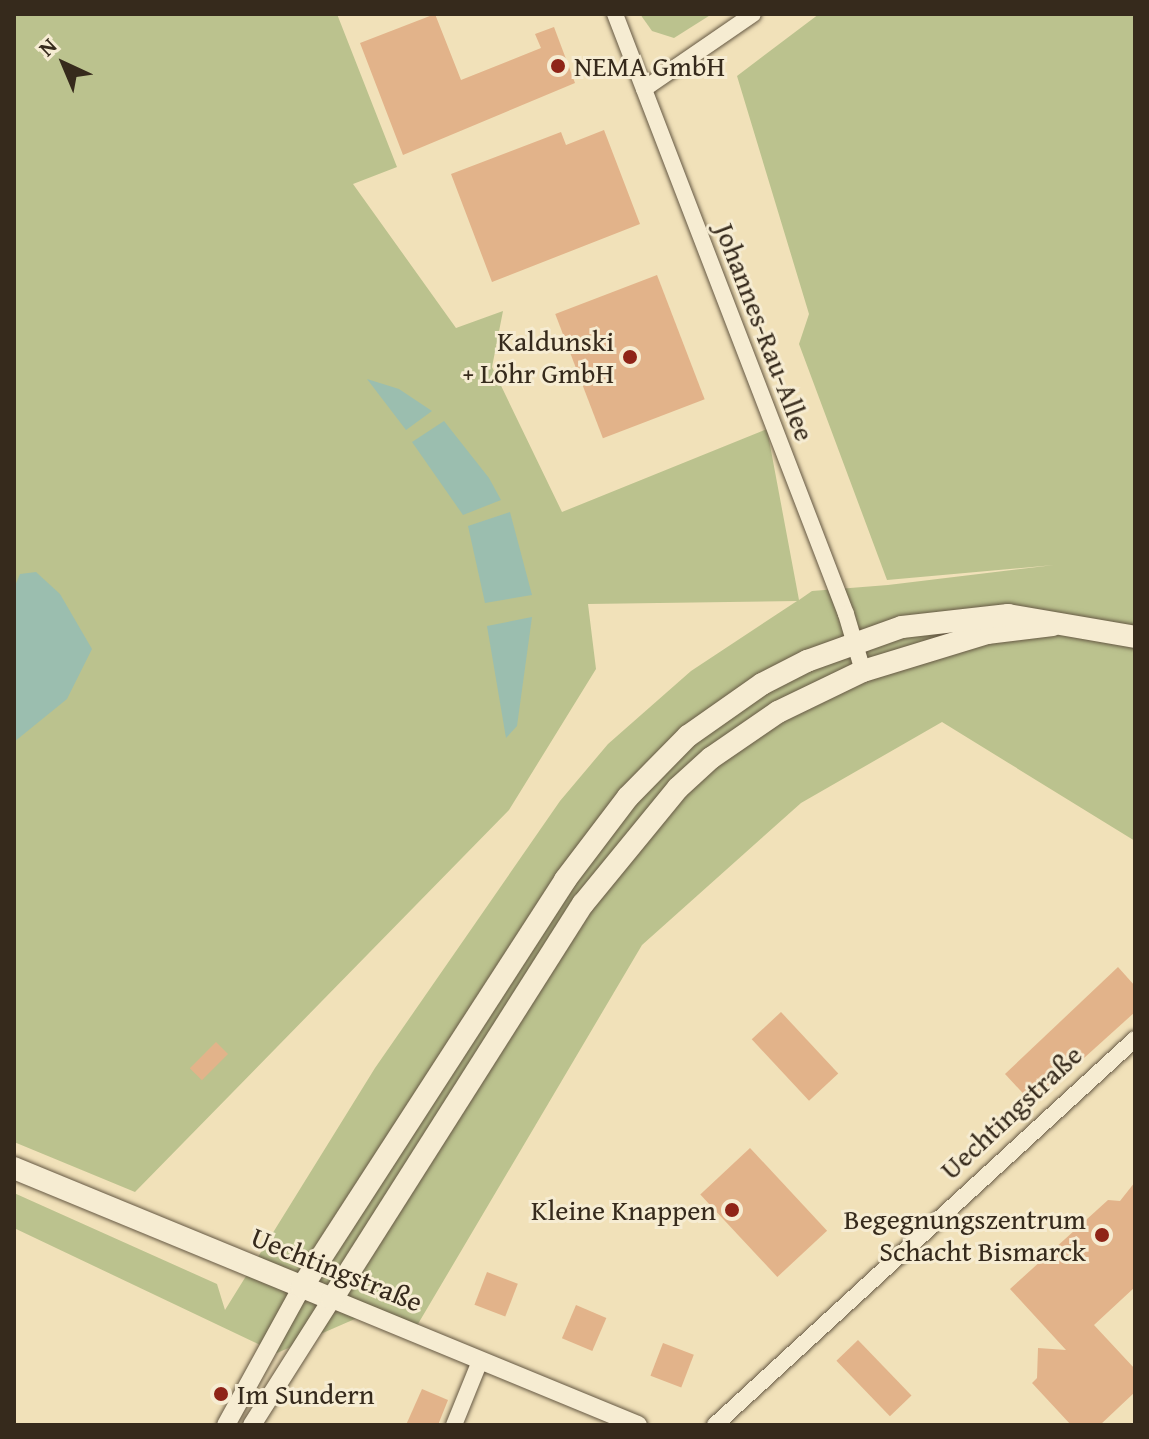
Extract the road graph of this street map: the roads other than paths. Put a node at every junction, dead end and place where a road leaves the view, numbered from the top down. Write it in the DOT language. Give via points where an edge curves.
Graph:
graph roads {
  1 [pos="615,14"];
  2 [pos="753,14"];
  3 [pos="644,89"];
  4 [pos="1053,625"];
  5 [pos="1135,637"];
  6 [pos="854,643"];
  7 [pos="863,671"];
  8 [pos="1135,1039"];
  9 [pos="14,1168"];
  10 [pos="302,1287"];
  11 [pos="332,1299"];
  12 [pos="480,1361"];
  13 [pos="226,1425"];
  14 [pos="252,1425"];
  15 [pos="454,1425"];
  16 [pos="638,1425"];
  17 [pos="715,1425"];
  1 -- 3 [label="street, Johannes-Rau-Allee"];
  2 -- 3 [label="street"];
  3 -- 6 [label="street, Johannes-Rau-Allee"];
  4 -- 5 [label="main road"];
  4 -- 6 [label="main road" via="988,615 902,627"];
  4 -- 7 [label="main road" via="987,633"];
  6 -- 7 [label="street, Johannes-Rau-Allee"];
  6 -- 10 [label="main road" via="796,667 721,711 628,797 565,880 444,1060"];
  7 -- 11 [label="main road" via="739,737 651,816 583,904"];
  8 -- 17 [label="street, Uechtingstraße"];
  9 -- 10 [label="main road, Uechtingstraße"];
  10 -- 11 [label="main road, Uechtingstraße"];
  10 -- 13 [label="street"];
  11 -- 12 [label="street, Uechtingstraße"];
  11 -- 14 [label="street"];
  12 -- 15 [label="street"];
  12 -- 16 [label="street, Uechtingstraße"];
}
